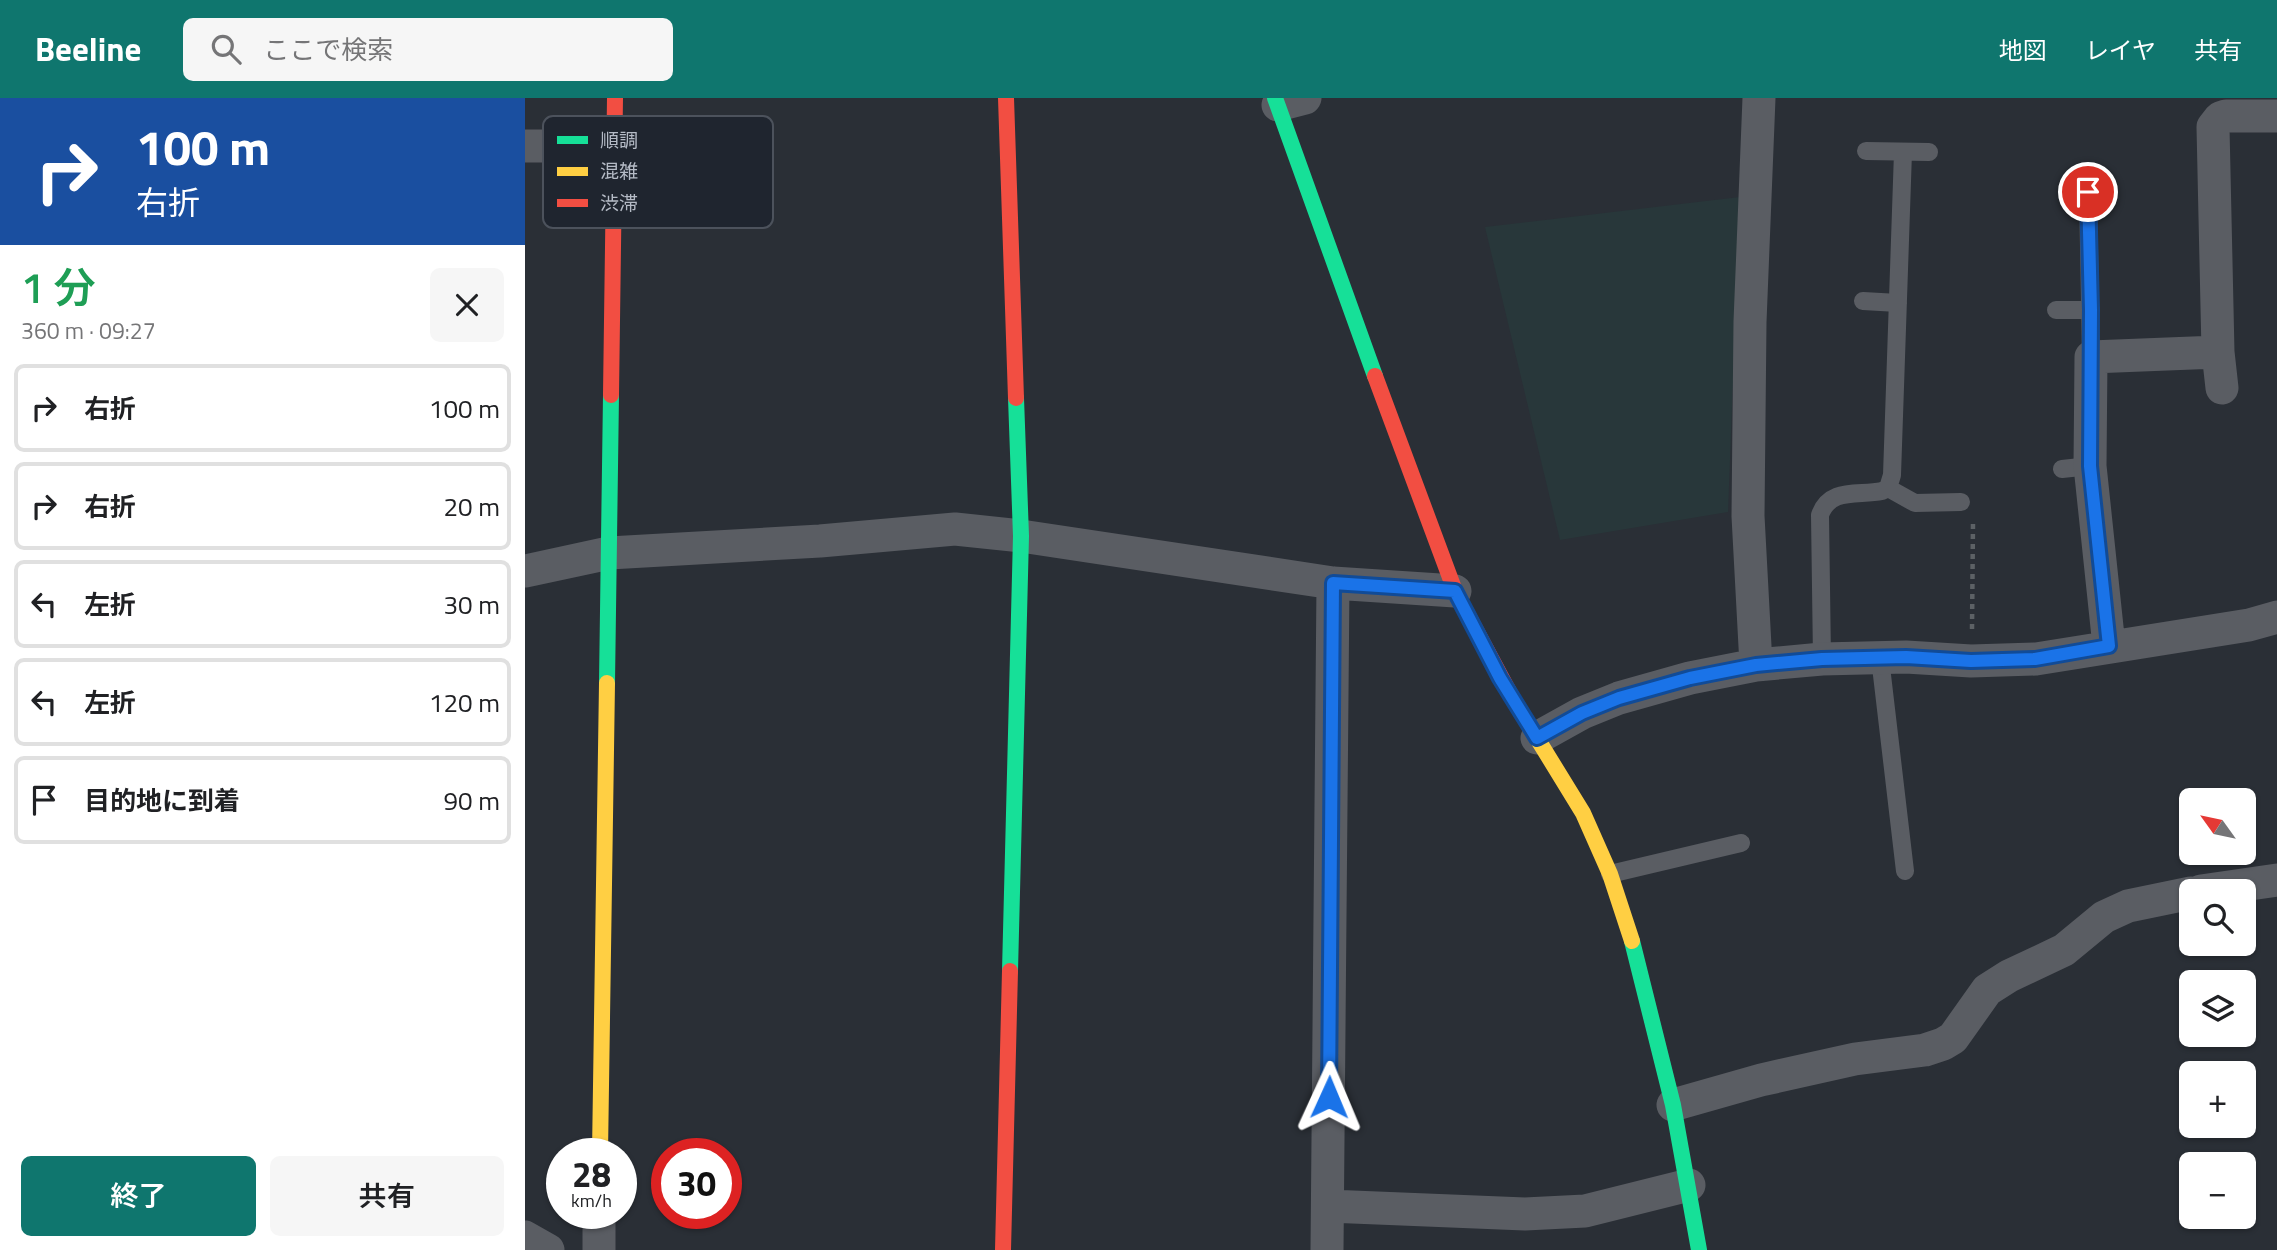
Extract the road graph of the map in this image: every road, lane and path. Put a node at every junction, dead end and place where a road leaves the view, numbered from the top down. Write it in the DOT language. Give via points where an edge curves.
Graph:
graph roads {
  1 [pos="615,98"];
  2 [pos="1006,98"];
  3 [pos="1759,98"];
  4 [pos="1286,100"];
  5 [pos="615,116"];
  6 [pos="2277,116"];
  7 [pos="525,146"];
  8 [pos="543,146"];
  9 [pos="1865,151"];
  10 [pos="1903,152"];
  11 [pos="1929,152"];
  12 [pos="2088,192"];
  13 [pos="613,228"];
  14 [pos="1863,301"];
  15 [pos="1898,303"];
  16 [pos="2056,310"];
  17 [pos="2091,310"];
  18 [pos="2218,352"];
  19 [pos="2091,357"];
  20 [pos="2222,388"];
  21 [pos="1888,488"];
  22 [pos="1961,502"];
  23 [pos="1021,536"];
  24 [pos="609,553"];
  25 [pos="525,572"];
  26 [pos="1333,583"];
  27 [pos="1455,591"];
  28 [pos="2277,617"];
  29 [pos="2109,646"];
  30 [pos="1879,657"];
  31 [pos="1822,659"];
  32 [pos="1971,661"];
  33 [pos="1756,665"];
  34 [pos="1537,738"];
  35 [pos="1741,843"];
  36 [pos="1905,871"];
  37 [pos="1610,874"];
  38 [pos="2277,880"];
  39 [pos="2256,883"];
  40 [pos="2179,895"];
  41 [pos="1673,1105"];
  42 [pos="600,1138"];
  43 [pos="1689,1185"];
  44 [pos="1328,1206"];
  45 [pos="599,1229"];
  46 [pos="525,1237"];
  47 [pos="548,1250"];
  48 [pos="599,1250"];
  49 [pos="1003,1250"];
  50 [pos="1327,1250"];
  51 [pos="1699,1250"];
  1 -- 5 [label="street"];
  2 -- 23 [label="street"];
  3 -- 33 [label="street" via="1748,516"];
  4 -- 27 [label="street" via="1372,369"];
  6 -- 18 [label="street" via="2226,116 2213,127"];
  7 -- 8 [label="street"];
  9 -- 10 [label="lane"];
  10 -- 11 [label="lane"];
  10 -- 15 [label="lane"];
  12 -- 17 [label="lane"];
  13 -- 24 [label="street"];
  14 -- 15 [label="lane"];
  15 -- 21 [label="lane"];
  16 -- 17 [label="lane"];
  17 -- 19 [label="lane"];
  18 -- 19 [label="street"];
  18 -- 20 [label="street"];
  19 -- 29 [label="street" via="2076,468"];
  21 -- 22 [label="lane" via="1915,503"];
  21 -- 31 [label="lane" via="1838,496 1823,506"];
  22 -- 32 [label="path" via="1973,520"];
  23 -- 24 [label="street" via="955,529"];
  23 -- 26 [label="street"];
  23 -- 49 [label="street"];
  24 -- 25 [label="street"];
  24 -- 42 [label="street"];
  26 -- 27 [label="street"];
  26 -- 44 [label="street"];
  27 -- 34 [label="street"];
  28 -- 29 [label="street"];
  29 -- 32 [label="street" via="2035,659"];
  30 -- 31 [label="street"];
  30 -- 32 [label="street"];
  30 -- 36 [label="lane"];
  31 -- 33 [label="street"];
  33 -- 34 [label="street" via="1619,698"];
  34 -- 37 [label="street" via="1583,813"];
  35 -- 37 [label="lane"];
  37 -- 41 [label="street" via="1636,954"];
  38 -- 39 [label="street"];
  40 -- 41 [label="street" via="2128,906 2104,917 2064,950 2009,976 1987,990 1953,1038 1943,1044 1775,1077"];
  41 -- 43 [label="street"];
  43 -- 44 [label="street" via="1585,1211 1525,1214"];
  43 -- 51 [label="street"];
  44 -- 50 [label="street"];
  45 -- 48 [label="street"];
  46 -- 47 [label="street"];
}
